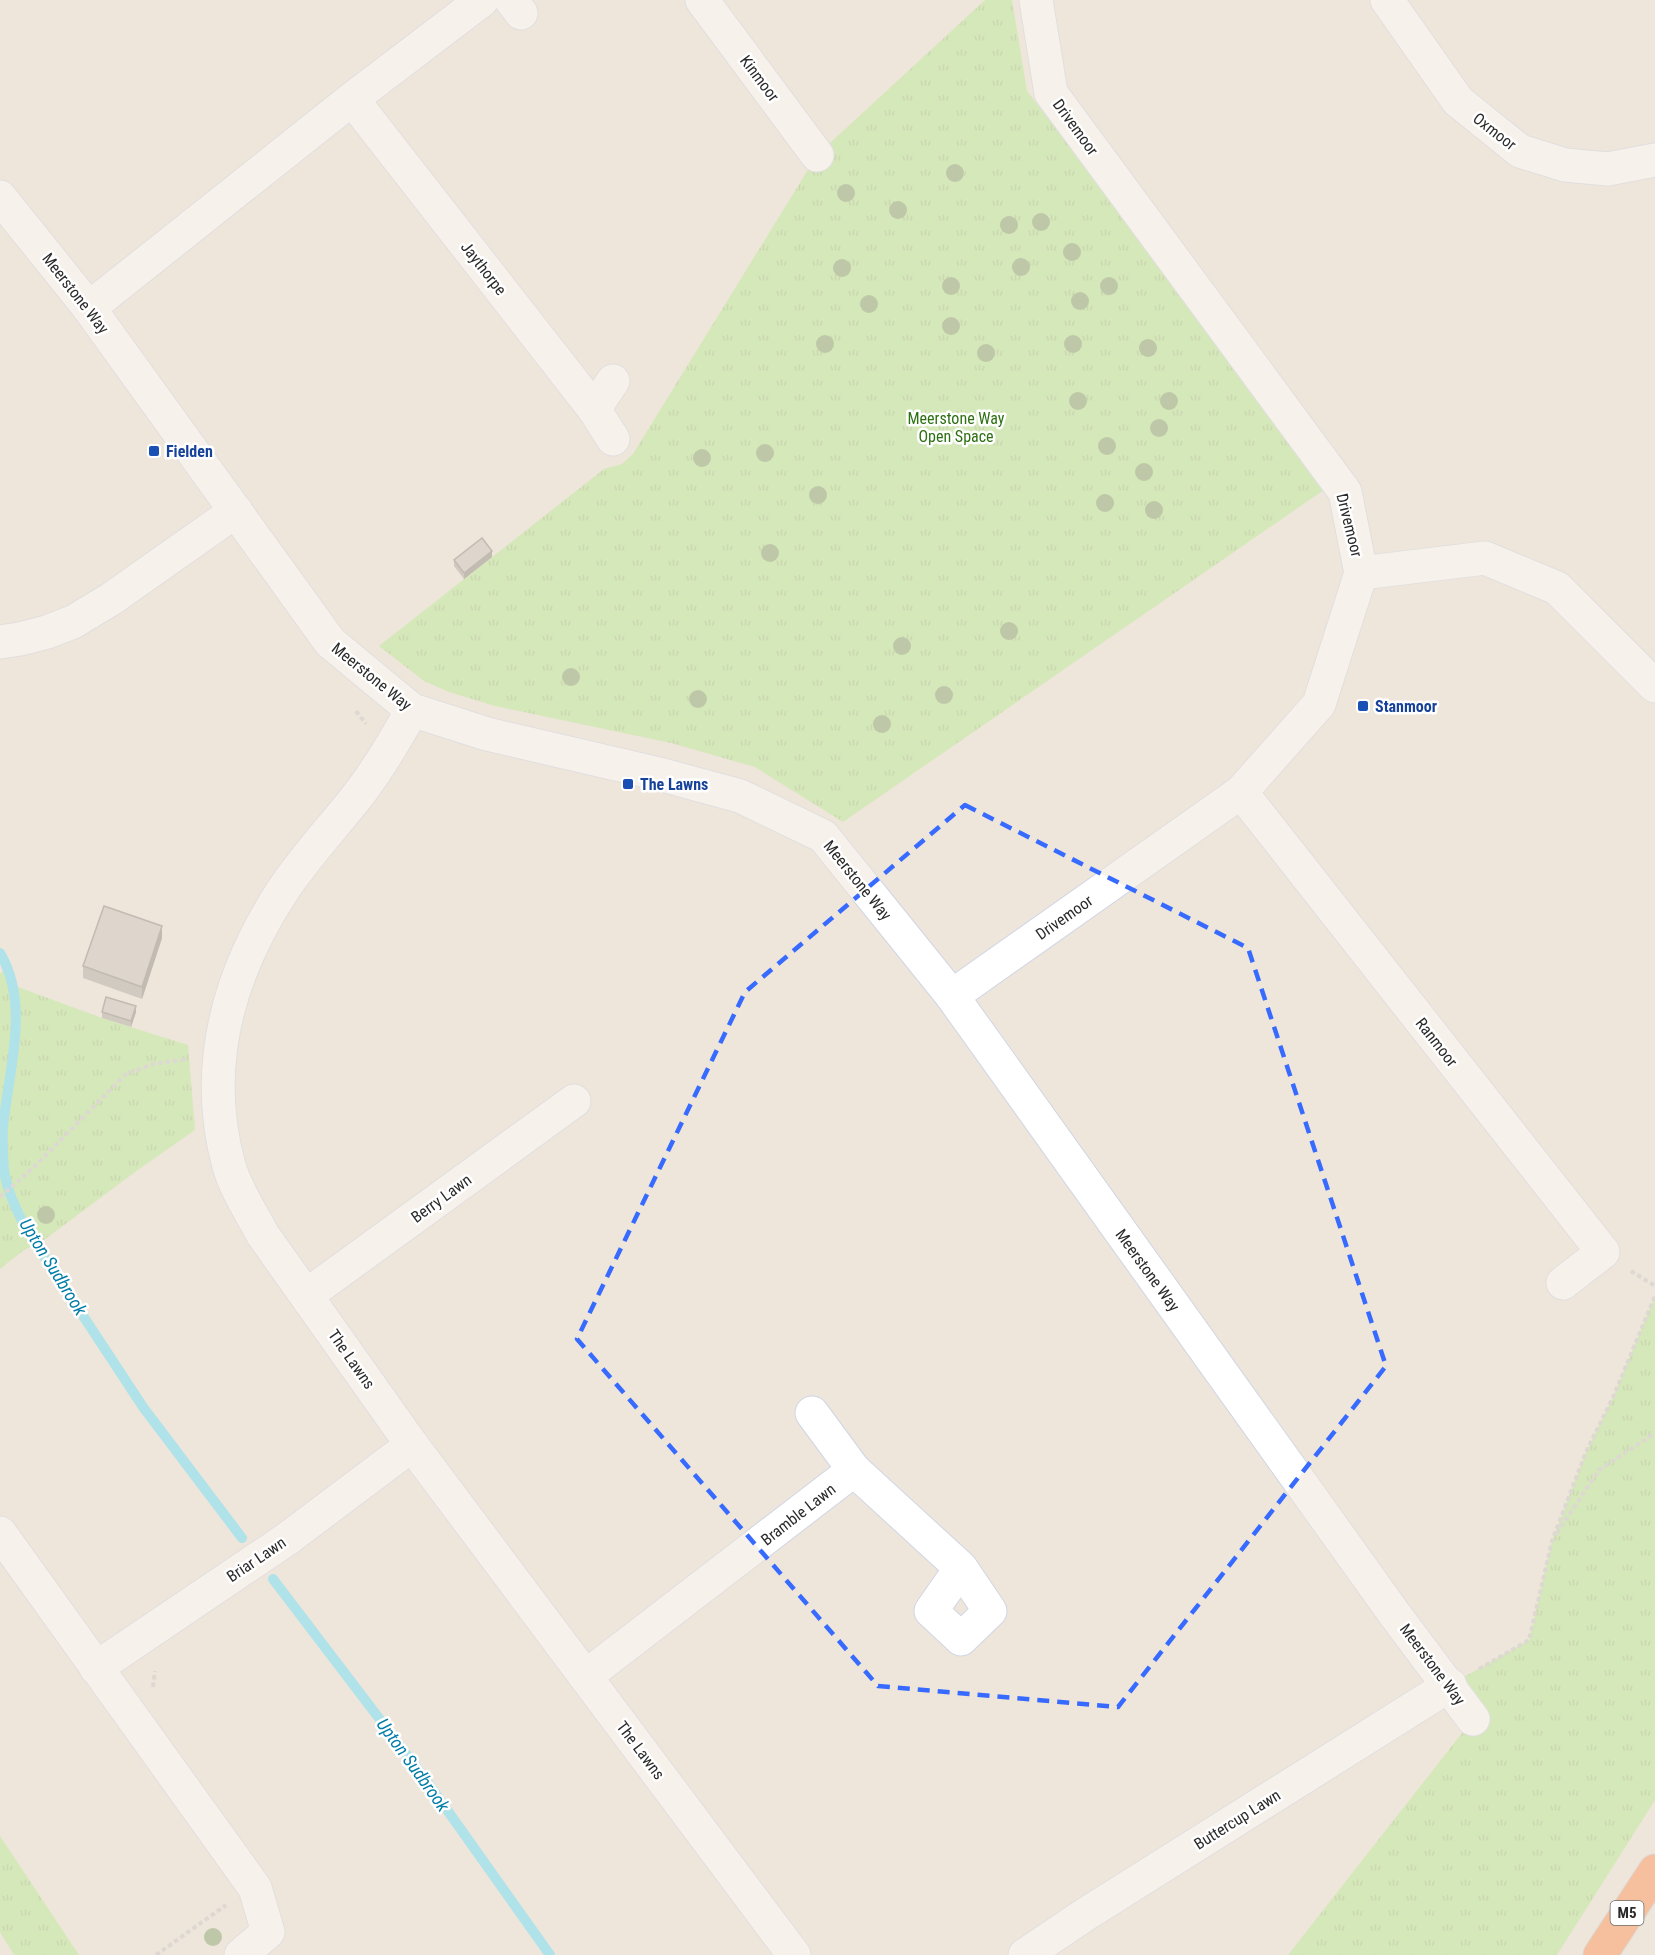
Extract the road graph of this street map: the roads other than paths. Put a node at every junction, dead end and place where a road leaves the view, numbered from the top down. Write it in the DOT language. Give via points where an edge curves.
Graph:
graph roads {
  1 [pos="482,0"];
  2 [pos="702,0"];
  3 [pos="1036,0"];
  4 [pos="1387,0"];
  5 [pos="352,99"];
  6 [pos="817,155"];
  7 [pos="1655,160"];
  8 [pos="0,197"];
  9 [pos="89,308"];
  10 [pos="613,381"];
  11 [pos="594,409"];
  12 [pos="613,439"];
  13 [pos="236,511"];
  14 [pos="1361,573"];
  15 [pos="0,642"];
  16 [pos="1655,686"];
  17 [pos="412,710"];
  18 [pos="1241,792"];
  19 [pos="952,996"];
  20 [pos="574,1101"];
  21 [pos="1563,1283"];
  22 [pos="307,1295"];
  23 [pos="812,1413"];
  24 [pos="412,1445"];
  25 [pos="854,1470"];
  26 [pos="0,1533"];
  27 [pos="961,1568"];
  28 [pos="96,1668"];
  29 [pos="586,1676"];
  30 [pos="1450,1685"];
  31 [pos="1473,1719"];
  32 [pos="1655,1871"];
  33 [pos="241,1955"];
  34 [pos="794,1955"];
  35 [pos="1025,1955"];
  36 [pos="1600,1955"];
  1 -- 5 [label="street"];
  2 -- 6 [label="street, Kinmoor"];
  3 -- 14 [label="street, Drivemoor" via="1051,93 1345,492"];
  4 -- 7 [label="street, Oxmoor" via="1458,101 1520,151 1565,165 1608,169"];
  5 -- 9 [label="street"];
  5 -- 11 [label="street, Jaythorpe"];
  8 -- 9 [label="street, Meerstone Way"];
  9 -- 13 [label="street, Meerstone Way"];
  10 -- 11 [label="street"];
  11 -- 12 [label="street, Jaythorpe"];
  13 -- 15 [label="street" via="73,622"];
  13 -- 17 [label="street, Meerstone Way" via="330,642"];
  14 -- 16 [label="street" via="1485,558 1557,588"];
  14 -- 18 [label="street, Drivemoor" via="1319,704"];
  17 -- 19 [label="street, Meerstone Way" via="487,734 740,796 823,836"];
  17 -- 22 [label="street, The Lawns" via="361,792 283,890 249,948 226,1014 219,1053 219,1110 230,1167 263,1236"];
  18 -- 19 [label="street, Drivemoor"];
  18 -- 21 [label="street, Ranmoor" via="1603,1252"];
  19 -- 30 [label="street, Meerstone Way" via="1393,1612"];
  20 -- 22 [label="street, Berry Lawn"];
  22 -- 24 [label="street, The Lawns"];
  23 -- 25 [label="street"];
  24 -- 28 [label="street, Briar Lawn" via="287,1539"];
  24 -- 29 [label="street, The Lawns"];
  25 -- 27 [label="street"];
  25 -- 29 [label="street, Bramble Lawn"];
  26 -- 28 [label="street"];
  27 -- 27 [label="street" via="990,1611 961,1639 931,1611"];
  28 -- 33 [label="street" via="255,1887 268,1932"];
  29 -- 34 [label="street, The Lawns"];
  30 -- 31 [label="street, Meerstone Way"];
  30 -- 35 [label="street, Buttercup Lawn"];
  32 -- 36 [label="highway, M5"];
}
